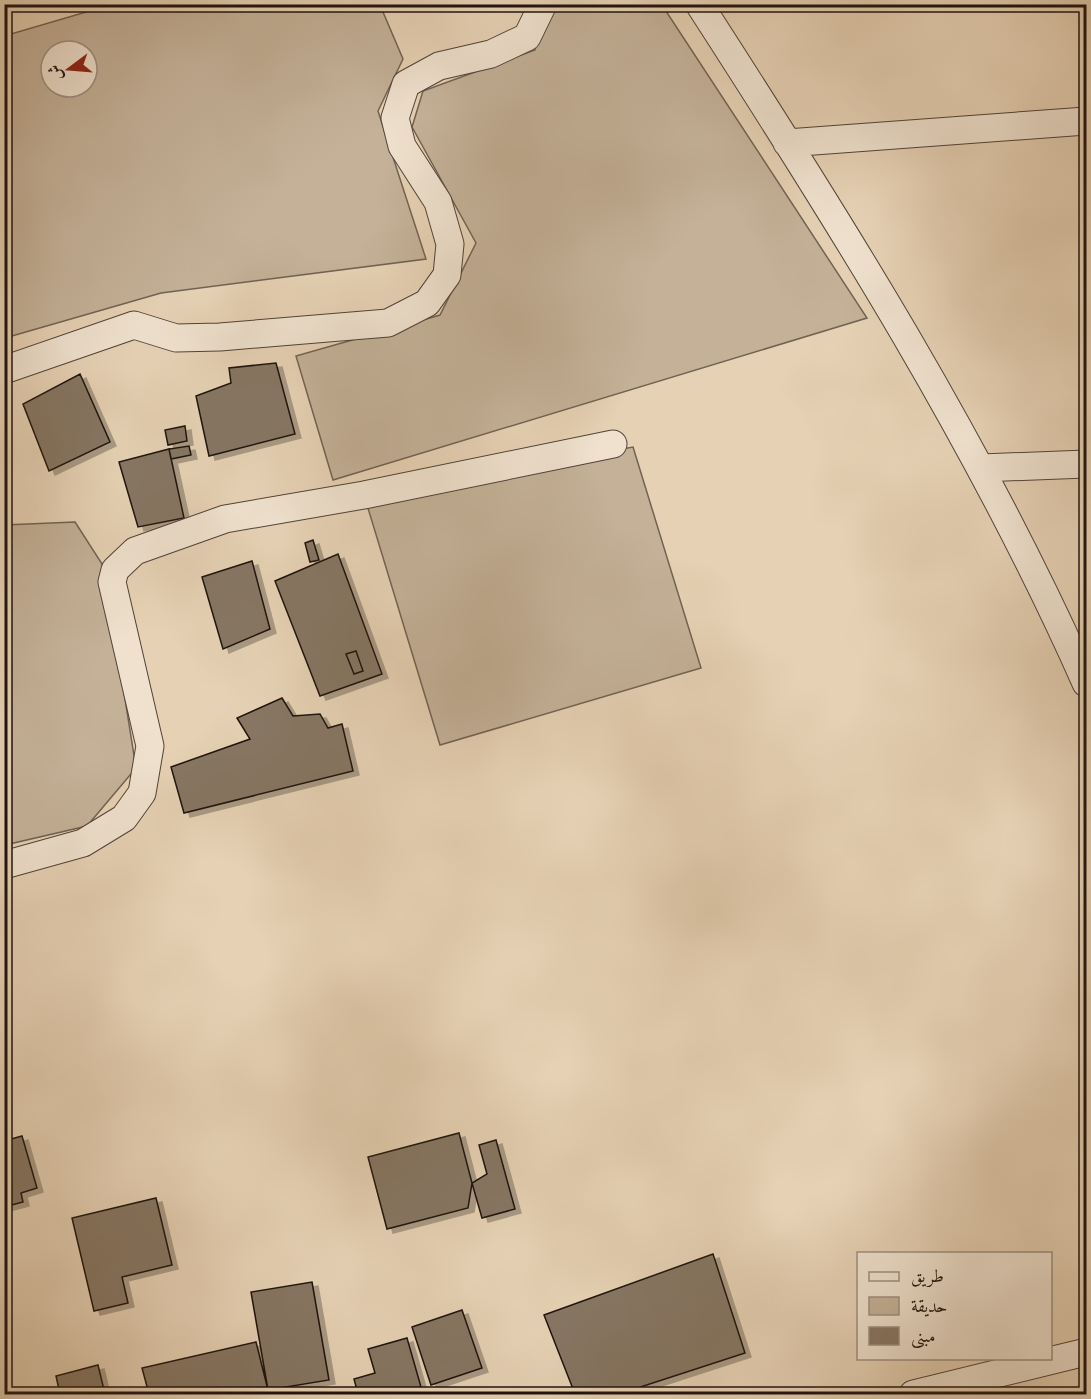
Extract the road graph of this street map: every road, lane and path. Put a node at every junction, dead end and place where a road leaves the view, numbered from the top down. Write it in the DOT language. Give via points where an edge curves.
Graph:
graph roads {
  1 [pos="543,4"];
  2 [pos="699,4"];
  3 [pos="1086,121"];
  4 [pos="787,143"];
  5 [pos="4,370"];
  6 [pos="613,444"];
  7 [pos="1086,464"];
  8 [pos="981,468"];
  9 [pos="1086,683"];
  10 [pos="4,865"];
  11 [pos="1086,1352"];
  12 [pos="913,1395"];
  1 -- 5 [label="street" via="527,37 491,54 439,66 406,84 395,118 402,146 438,202 450,244 447,275 427,303 388,324 220,337 176,338 134,325"];
  2 -- 4 [label="street"];
  3 -- 4 [label="street"];
  4 -- 8 [label="street" via="896,317"];
  6 -- 10 [label="street" via="225,519 135,551 115,570 112,582 150,746 142,793 124,818 83,843"];
  7 -- 8 [label="street"];
  8 -- 9 [label="street" via="1046,592"];
  11 -- 12 [label="street"];
}
